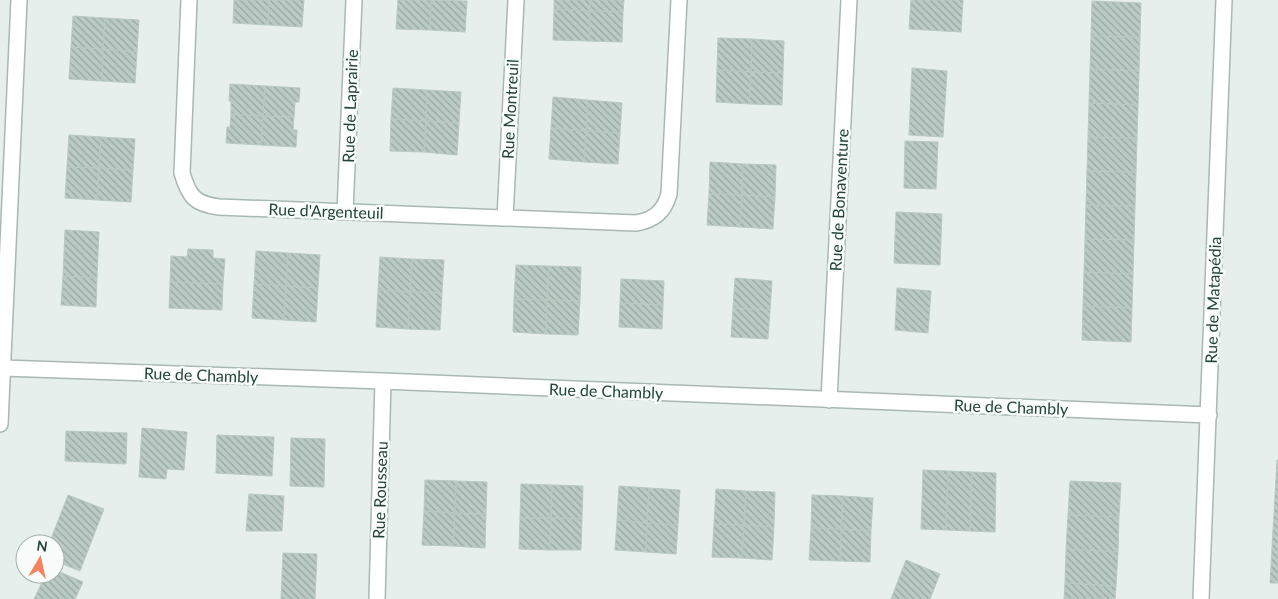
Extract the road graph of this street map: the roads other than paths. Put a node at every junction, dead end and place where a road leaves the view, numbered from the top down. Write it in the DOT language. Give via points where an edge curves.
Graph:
graph roads {
  1 [pos="19,0"];
  2 [pos="188,0"];
  3 [pos="354,0"];
  4 [pos="516,0"];
  5 [pos="679,0"];
  6 [pos="849,0"];
  7 [pos="1224,0"];
  8 [pos="346,212"];
  9 [pos="505,218"];
  10 [pos="3,368"];
  11 [pos="383,381"];
  12 [pos="829,400"];
  13 [pos="1209,415"];
  14 [pos="0,424"];
  15 [pos="377,599"];
  16 [pos="1201,599"];
  1 -- 10 [label="street"];
  2 -- 8 [label="street, Rue d'Argenteuil" via="182,173 191,196 204,205 219,207"];
  3 -- 8 [label="street, Rue de Laprairie"];
  4 -- 9 [label="street, Rue Montreuil"];
  5 -- 9 [label="street, Rue d'Argenteuil" via="666,204 648,221 636,223"];
  6 -- 12 [label="street, Rue de Bonaventure"];
  7 -- 13 [label="street, Rue de Matapédia"];
  8 -- 9 [label="street, Rue d'Argenteuil"];
  10 -- 11 [label="street, Rue de Chambly"];
  10 -- 14 [label="street"];
  11 -- 12 [label="street, Rue de Chambly"];
  11 -- 15 [label="street, Rue Rousseau"];
  12 -- 13 [label="street, Rue de Chambly"];
  13 -- 16 [label="street, Rue de Matapédia"];
}
